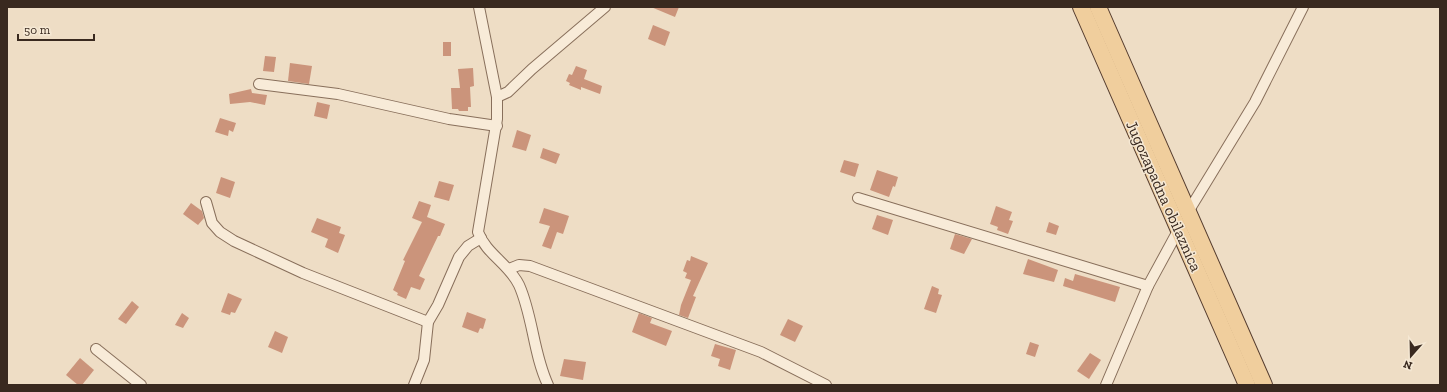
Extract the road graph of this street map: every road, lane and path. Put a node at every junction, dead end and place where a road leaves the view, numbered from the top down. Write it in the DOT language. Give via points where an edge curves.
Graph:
graph roads {
  1 [pos="479,7"];
  2 [pos="605,7"];
  3 [pos="1081,7"];
  4 [pos="1098,7"];
  5 [pos="1302,7"];
  6 [pos="259,84"];
  7 [pos="497,97"];
  8 [pos="497,126"];
  9 [pos="858,198"];
  10 [pos="206,202"];
  11 [pos="1188,212"];
  12 [pos="1179,229"];
  13 [pos="480,238"];
  14 [pos="509,269"];
  15 [pos="1148,286"];
  16 [pos="428,322"];
  17 [pos="96,349"];
  18 [pos="141,385"];
  19 [pos="414,385"];
  20 [pos="548,385"];
  21 [pos="826,385"];
  22 [pos="1106,385"];
  23 [pos="1247,385"];
  24 [pos="1264,385"];
  1 -- 7 [label="street"];
  2 -- 7 [label="street" via="508,92"];
  3 -- 12 [label="main road, Jugozapadna obilaznica"];
  4 -- 11 [label="main road, Jugozapadna obilaznica"];
  5 -- 11 [label="street" via="1255,102"];
  6 -- 8 [label="street" via="338,94 449,119"];
  7 -- 8 [label="street"];
  8 -- 13 [label="street" via="478,232"];
  9 -- 15 [label="street"];
  10 -- 16 [label="street" via="212,223 234,242 303,273"];
  11 -- 24 [label="main road, Jugozapadna obilaznica"];
  12 -- 15 [label="street"];
  12 -- 23 [label="main road, Jugozapadna obilaznica"];
  13 -- 14 [label="street" via="490,252"];
  13 -- 16 [label="street" via="468,246 459,257"];
  14 -- 20 [label="street" via="522,293 537,356"];
  14 -- 21 [label="street" via="518,265 530,266 761,352"];
  15 -- 22 [label="street"];
  16 -- 19 [label="street" via="424,360"];
  17 -- 18 [label="street"];
}
